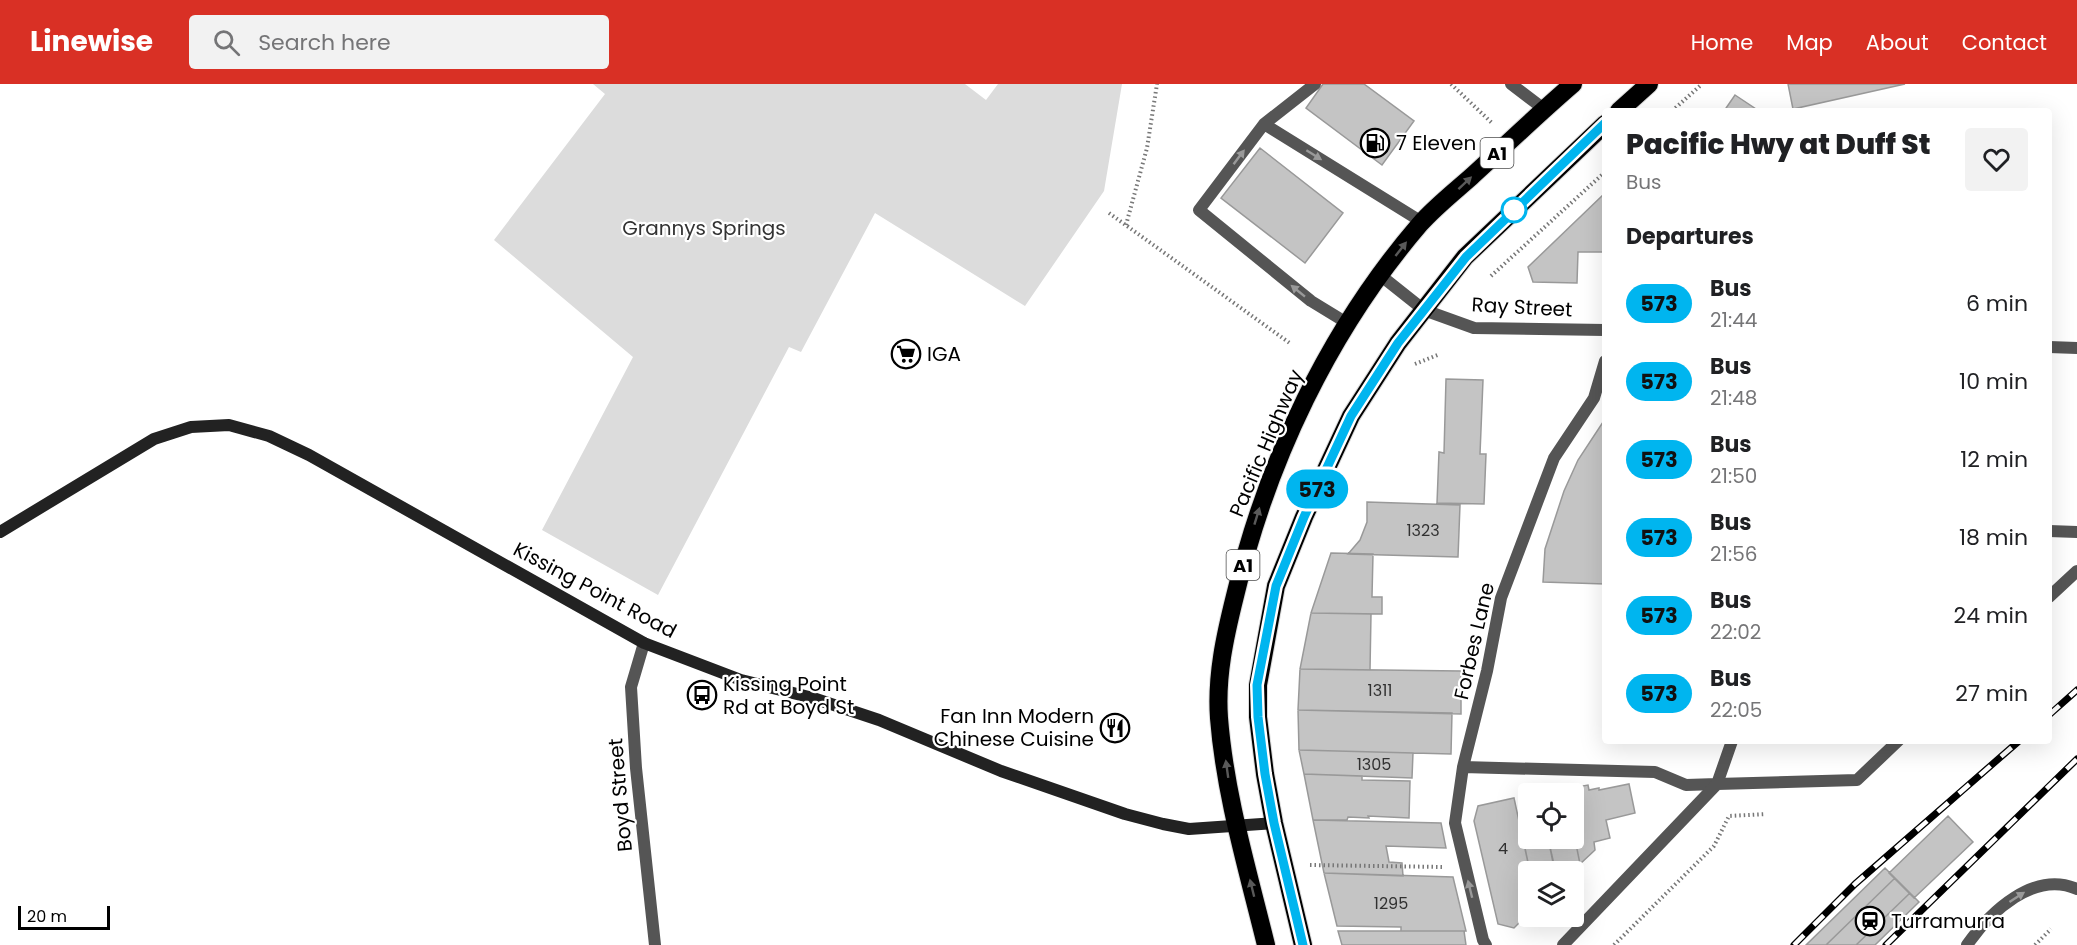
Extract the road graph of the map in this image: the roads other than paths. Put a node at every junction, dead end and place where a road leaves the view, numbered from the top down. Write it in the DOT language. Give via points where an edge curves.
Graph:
graph roads {
  1 [pos="1315,84"];
  2 [pos="1511,84"];
  3 [pos="1573,84"];
  4 [pos="1649,84"];
  5 [pos="1622,108"];
  6 [pos="1544,109"];
  7 [pos="1264,124"];
  8 [pos="1602,126"];
  9 [pos="1422,222"];
  10 [pos="1380,275"];
  11 [pos="1424,310"];
  12 [pos="1347,323"];
  13 [pos="1602,330"];
  14 [pos="2052,347"];
  15 [pos="2077,348"];
  16 [pos="1602,372"];
  17 [pos="2052,531"];
  18 [pos="0,532"];
  19 [pos="2077,532"];
  20 [pos="2077,571"];
  21 [pos="2052,594"];
  22 [pos="644,643"];
  23 [pos="1731,744"];
  24 [pos="1895,744"];
  25 [pos="1464,767"];
  26 [pos="1717,784"];
  27 [pos="1274,823"];
  28 [pos="1237,826"];
  29 [pos="2077,889"];
  30 [pos="655,945"];
  31 [pos="1266,945"];
  32 [pos="1303,945"];
  33 [pos="1486,945"];
  34 [pos="1563,945"];
  35 [pos="1967,945"];
  1 -- 7 [label="street"];
  2 -- 6 [label="street"];
  3 -- 6 [label="highway, Pacific Highway / A1"];
  4 -- 5 [label="highway"];
  9 -- 6 [label="highway, Pacific Highway / A1, one-way"];
  7 -- 9 [label="street, one-way"];
  12 -- 7 [label="street, one-way" via="1311,301 1199,210"];
  8 -- 11 [label="highway, A1" via="1466,257"];
  10 -- 9 [label="highway, Pacific Highway / A1, one-way"];
  10 -- 11 [label="street, Ray Street"];
  10 -- 12 [label="highway, Pacific Highway / A1"];
  11 -- 13 [label="street, Ray Street" via="1474,328"];
  11 -- 27 [label="highway, A1" via="1351,416 1276,586 1257,685"];
  28 -- 12 [label="highway, Pacific Highway / A1, one-way" via="1219,718 1223,646 1259,508 1304,402"];
  14 -- 15 [label="street"];
  16 -- 25 [label="street, Forbes Lane" via="1594,398 1554,458 1501,598"];
  17 -- 19 [label="street"];
  18 -- 22 [label="main road, Kissing Point Road" via="154,439 191,427 229,425 269,436 309,455"];
  20 -- 21 [label="street"];
  22 -- 28 [label="main road, Kissing Point Road" via="741,680 879,720 1001,771 1125,814 1189,829"];
  22 -- 30 [label="street, Boyd Street" via="631,687"];
  23 -- 26 [label="street"];
  24 -- 26 [label="street" via="1857,780"];
  25 -- 26 [label="street" via="1655,772 1686,785"];
  33 -- 25 [label="street, Forbes Lane, one-way" via="1455,823"];
  26 -- 34 [label="street"];
  27 -- 28 [label="main road, Kissing Point Road"];
  27 -- 32 [label="highway, A1"];
  31 -- 28 [label="highway, Pacific Highway / A1, one-way"];
  35 -- 29 [label="street, one-way" via="1986,922 2019,894 2054,883"];
}
